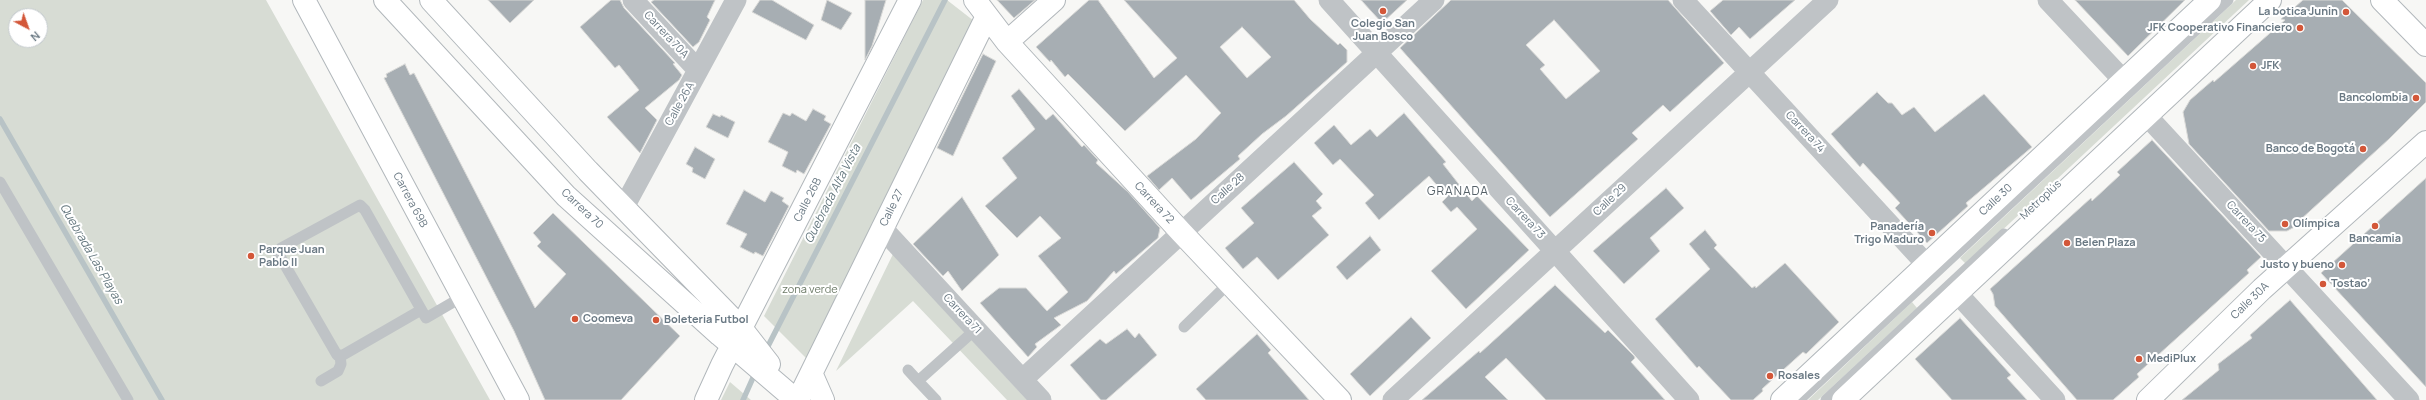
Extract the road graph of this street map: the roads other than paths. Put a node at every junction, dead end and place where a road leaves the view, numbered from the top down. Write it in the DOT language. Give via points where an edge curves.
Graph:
graph roads {
  1 [pos="304,0"];
  2 [pos="385,0"];
  3 [pos="431,0"];
  4 [pos="633,0"];
  5 [pos="736,0"];
  6 [pos="910,0"];
  7 [pos="1054,0"];
  8 [pos="1329,0"];
  9 [pos="1434,0"];
  10 [pos="1683,0"];
  11 [pos="1828,0"];
  12 [pos="2048,0"];
  13 [pos="2210,0"];
  14 [pos="2228,0"];
  15 [pos="2256,0"];
  16 [pos="2270,0"];
  17 [pos="2382,0"];
  18 [pos="981,8"];
  19 [pos="1007,42"];
  20 [pos="2426,45"];
  21 [pos="1377,53"];
  22 [pos="698,70"];
  23 [pos="1749,72"];
  24 [pos="2124,81"];
  25 [pos="2147,116"];
  26 [pos="2426,142"];
  27 [pos="0,182"];
  28 [pos="624,207"];
  29 [pos="882,228"];
  30 [pos="1181,232"];
  31 [pos="1555,251"];
  32 [pos="1927,265"];
  33 [pos="2287,267"];
  34 [pos="1229,283"];
  35 [pos="1958,292"];
  36 [pos="462,297"];
  37 [pos="421,310"];
  38 [pos="1184,327"];
  39 [pos="976,329"];
  40 [pos="744,345"];
  41 [pos="340,356"];
  42 [pos="908,370"];
  43 [pos="812,375"];
  44 [pos="1023,379"];
  45 [pos="322,381"];
  46 [pos="918,381"];
  47 [pos="128,400"];
  48 [pos="518,400"];
  49 [pos="706,400"];
  50 [pos="797,400"];
  51 [pos="823,400"];
  52 [pos="936,400"];
  53 [pos="1042,400"];
  54 [pos="1340,400"];
  55 [pos="1393,400"];
  56 [pos="1689,400"];
  57 [pos="1782,400"];
  58 [pos="1799,400"];
  59 [pos="1826,400"];
  60 [pos="1843,400"];
  61 [pos="2055,400"];
  62 [pos="2148,400"];
  63 [pos="2409,400"];
  1 -- 36 [label="street, Carrera 69B"];
  2 -- 40 [label="street, Carrera 70" via="566,196"];
  3 -- 28 [label="street, Carrera 70"];
  4 -- 22 [label="street, Carrera 70A"];
  5 -- 22 [label="street, Calle 26A"];
  6 -- 40 [label="street, Calle 26B"];
  7 -- 19 [label="street"];
  8 -- 21 [label="street, Carrera 73"];
  9 -- 21 [label="street, Calle 28"];
  10 -- 23 [label="street, Carrera 74"];
  11 -- 23 [label="street, Calle 29"];
  12 -- 24 [label="street"];
  13 -- 24 [label="street, Calle 30"];
  14 -- 58 [label="lane, Metroplús"];
  15 -- 59 [label="lane, Metroplús"];
  16 -- 25 [label="street"];
  17 -- 20 [label="street"];
  18 -- 19 [label="street, Carrera 72"];
  18 -- 29 [label="street, Calle 27"];
  19 -- 30 [label="street, Carrera 72"];
  21 -- 30 [label="street, Calle 28"];
  21 -- 31 [label="street, Carrera 73"];
  22 -- 28 [label="street, Calle 26A"];
  23 -- 31 [label="street, Calle 29"];
  23 -- 32 [label="street, Carrera 74"];
  24 -- 32 [label="street, Calle 30"];
  25 -- 33 [label="street, Carrera 75"];
  25 -- 35 [label="street"];
  26 -- 33 [label="street, Calle 30A"];
  27 -- 47 [label="lane"];
  28 -- 40 [label="street, Carrera 70"];
  29 -- 39 [label="street, Carrera 71"];
  29 -- 43 [label="street, Calle 27"];
  30 -- 34 [label="street, Carrera 72"];
  30 -- 44 [label="street, Calle 28"];
  31 -- 55 [label="street, Calle 29"];
  31 -- 56 [label="street, Carrera 73"];
  32 -- 57 [label="street, Calle 30"];
  33 -- 62 [label="street, Calle 30A"];
  33 -- 63 [label="street, Carrera 75"];
  34 -- 38 [label="lane"];
  34 -- 54 [label="street, Carrera 72"];
  35 -- 60 [label="street"];
  35 -- 61 [label="street"];
  36 -- 37 [label="lane" via="428,318"];
  36 -- 48 [label="street, Carrera 69B"];
  37 -- 41 [label="lane"];
  37 -- 41 [label="lane" via="365,210 360,205 354,206 281,248 278,253 333,351"];
  39 -- 44 [label="street, Carrera 71"];
  39 -- 46 [label="lane"];
  40 -- 49 [label="street, Calle 26B"];
  40 -- 50 [label="street, Carrera 70"];
  41 -- 45 [label="lane" via="341,364 338,371"];
  42 -- 46 [label="lane"];
  43 -- 50 [label="street, Calle 27"];
  43 -- 51 [label="street"];
  44 -- 53 [label="street, Carrera 71"];
  46 -- 52 [label="lane"];
}
